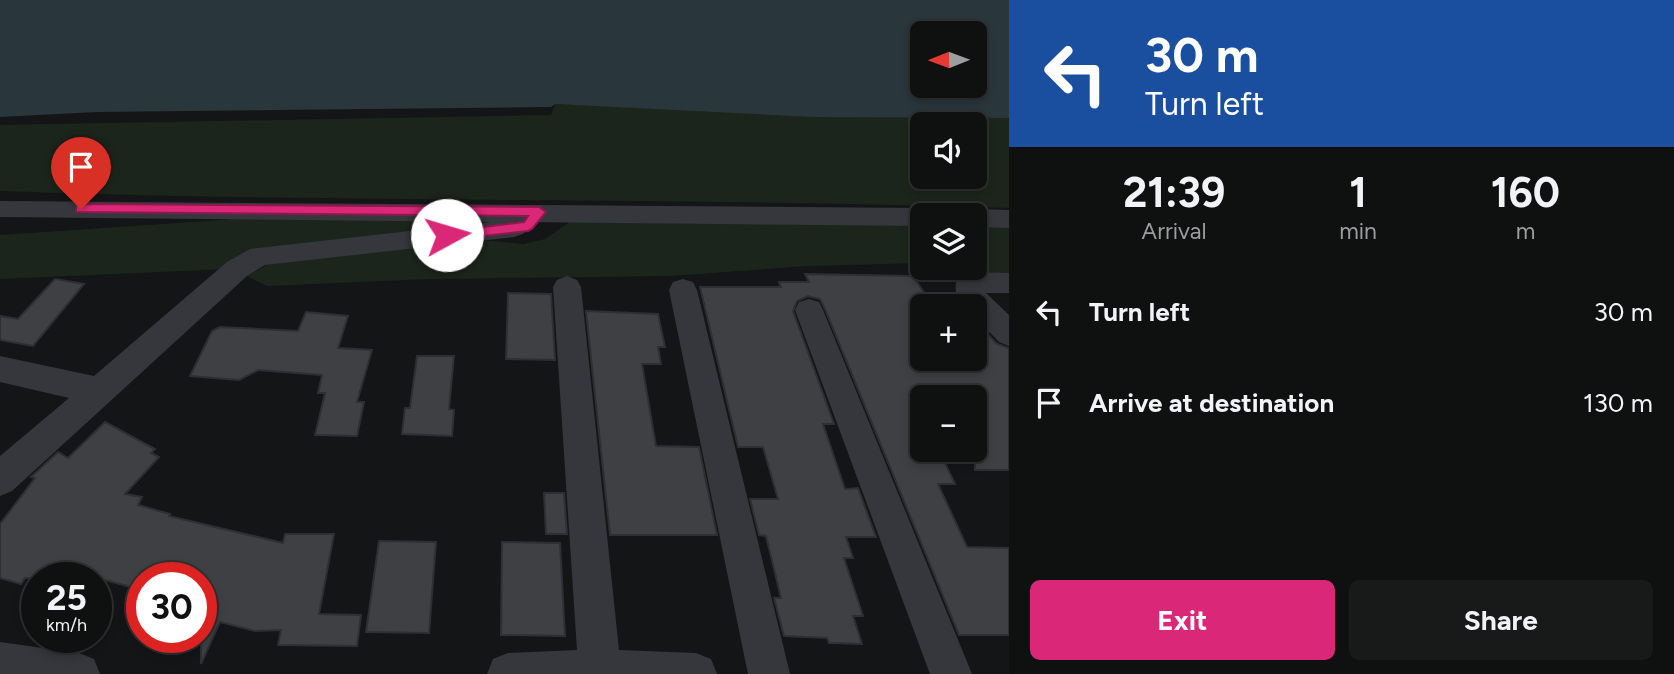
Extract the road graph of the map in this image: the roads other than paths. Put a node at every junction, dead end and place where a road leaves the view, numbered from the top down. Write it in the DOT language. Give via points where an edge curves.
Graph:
graph roads {
  1 [pos="0,209"];
  2 [pos="81,209"];
  3 [pos="539,212"];
  4 [pos="910,217"];
  5 [pos="987,218"];
  6 [pos="1009,219"];
  7 [pos="0,226"];
  8 [pos="1009,283"];
  9 [pos="567,287"];
  10 [pos="683,290"];
  11 [pos="809,310"];
  12 [pos="1009,334"];
  13 [pos="0,369"];
  14 [pos="100,391"];
  15 [pos="0,479"];
  16 [pos="0,663"];
  17 [pos="600,673"];
  18 [pos="79,674"];
  19 [pos="508,674"];
  20 [pos="696,674"];
  21 [pos="769,674"];
  22 [pos="951,674"];
  1 -- 2 [label="street"];
  2 -- 3 [label="street"];
  2 -- 7 [label="street"];
  3 -- 4 [label="street"];
  3 -- 14 [label="street" via="528,226 259,256 237,269"];
  5 -- 6 [label="street"];
  8 -- 12 [label="street" via="969,282 970,294"];
  9 -- 17 [label="street"];
  10 -- 21 [label="street"];
  11 -- 22 [label="street"];
  13 -- 14 [label="street"];
  14 -- 15 [label="street"];
  16 -- 18 [label="street"];
  17 -- 19 [label="street"];
  17 -- 20 [label="street"];
}
